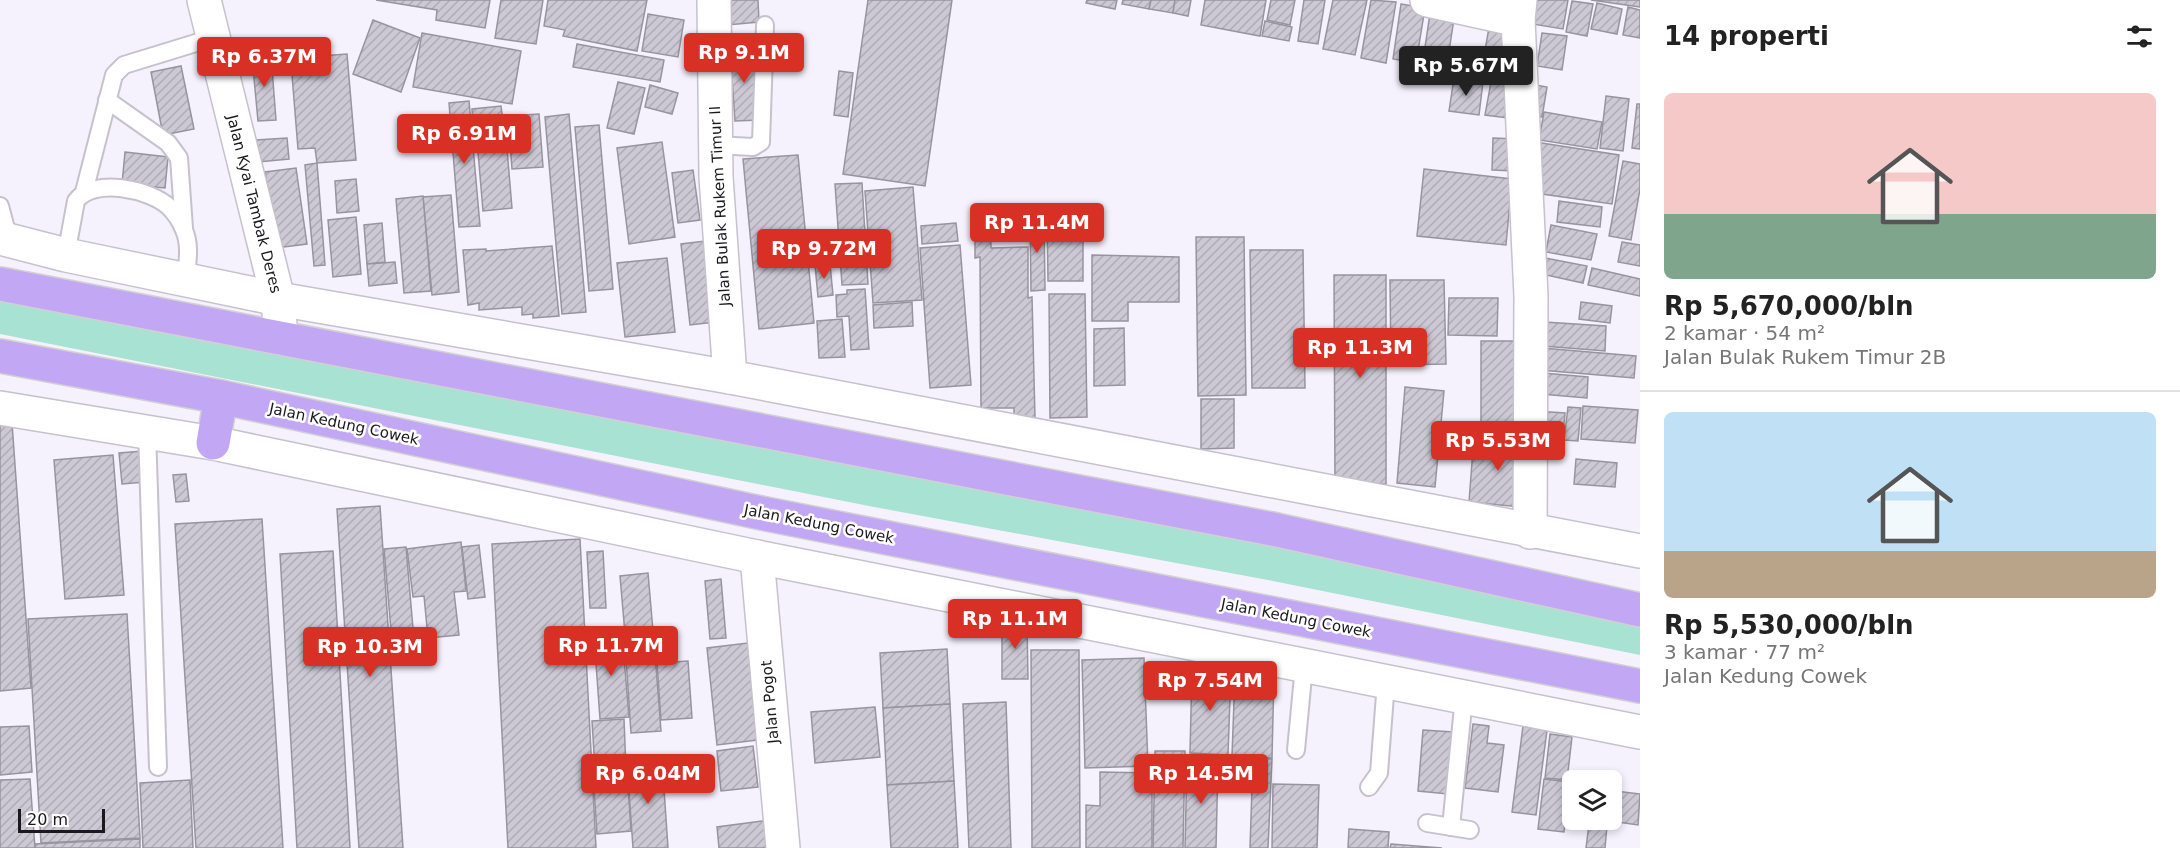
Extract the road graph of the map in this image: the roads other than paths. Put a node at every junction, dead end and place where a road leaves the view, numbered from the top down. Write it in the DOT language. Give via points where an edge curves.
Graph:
graph roads {
  1 [pos="204,0"];
  2 [pos="714,0"];
  3 [pos="1428,0"];
  4 [pos="1519,10"];
  5 [pos="765,25"];
  6 [pos="212,38"];
  7 [pos="107,100"];
  8 [pos="715,145"];
  9 [pos="84,192"];
  10 [pos="0,206"];
  11 [pos="184,231"];
  12 [pos="4,239"];
  13 [pos="66,255"];
  14 [pos="186,280"];
  15 [pos="0,284"];
  16 [pos="278,299"];
  17 [pos="281,338"];
  18 [pos="0,356"];
  19 [pos="730,377"];
  20 [pos="221,397"];
  21 [pos="0,408"];
  22 [pos="147,431"];
  23 [pos="213,443"];
  24 [pos="1530,532"];
  25 [pos="1640,551"];
  26 [pos="757,557"];
  27 [pos="1640,610"];
  28 [pos="1304,666"];
  29 [pos="1386,682"];
  30 [pos="1640,686"];
  31 [pos="1464,697"];
  32 [pos="1640,732"];
  33 [pos="1296,750"];
  34 [pos="158,766"];
  35 [pos="1369,787"];
  36 [pos="1427,823"];
  37 [pos="1451,827"];
  38 [pos="1470,830"];
  39 [pos="783,848"];
  1 -- 6 [label="main road, Jalan Kyai Tambak Deres"];
  2 -- 8 [label="main road, Jalan Bulak Rukem Timur II"];
  3 -- 4 [label="main road"];
  4 -- 24 [label="main road" via="1531,296"];
  5 -- 8 [label="lane" via="761,142 753,147"];
  6 -- 7 [label="lane" via="124,65 114,75"];
  6 -- 16 [label="main road, Jalan Kyai Tambak Deres"];
  7 -- 9 [label="lane"];
  7 -- 11 [label="lane" via="168,143 179,158"];
  8 -- 19 [label="main road, Jalan Bulak Rukem Timur II"];
  9 -- 11 [label="lane" via="110,186 152,197 168,206"];
  9 -- 13 [label="lane" via="76,201"];
  10 -- 12 [label="lane"];
  11 -- 14 [label="lane" via="189,247"];
  12 -- 13 [label="main road"];
  13 -- 14 [label="main road"];
  14 -- 16 [label="main road"];
  15 -- 17 [label="highway"];
  16 -- 17 [label="main road, Jalan Kyai Tambak Deres"];
  16 -- 19 [label="main road"];
  17 -- 27 [label="highway" via="1277,530"];
  18 -- 20 [label="highway, Jalan Kedung Cowek"];
  19 -- 24 [label="main road"];
  20 -- 23 [label="highway"];
  20 -- 30 [label="highway, Jalan Kedung Cowek" via="766,514"];
  21 -- 22 [label="main road"];
  22 -- 23 [label="main road"];
  22 -- 34 [label="lane"];
  23 -- 26 [label="main road"];
  24 -- 25 [label="main road"];
  26 -- 28 [label="main road"];
  26 -- 39 [label="main road, Jalan Pogot"];
  28 -- 29 [label="main road"];
  28 -- 33 [label="lane"];
  29 -- 31 [label="main road"];
  29 -- 35 [label="lane" via="1379,772"];
  31 -- 32 [label="main road"];
  31 -- 37 [label="lane"];
  36 -- 37 [label="lane"];
  37 -- 38 [label="lane"];
}
